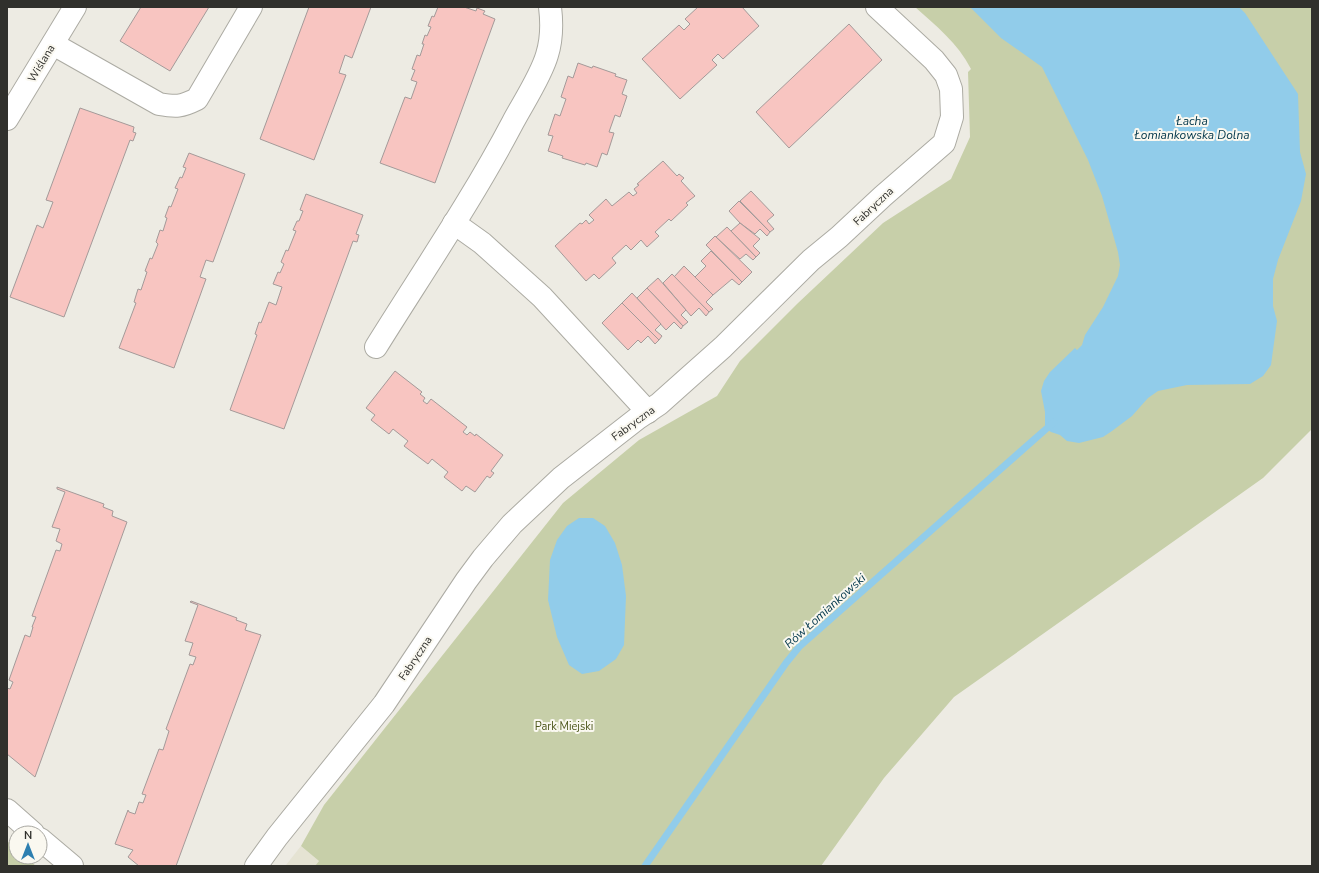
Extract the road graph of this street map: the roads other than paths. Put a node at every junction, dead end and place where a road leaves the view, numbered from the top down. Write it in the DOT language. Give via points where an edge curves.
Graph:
graph roads {
  1 [pos="75,7"];
  2 [pos="251,7"];
  3 [pos="550,7"];
  4 [pos="877,7"];
  5 [pos="53,44"];
  6 [pos="7,119"];
  7 [pos="454,223"];
  8 [pos="376,348"];
  9 [pos="648,412"];
  10 [pos="7,810"];
  11 [pos="24,825"];
  12 [pos="48,846"];
  13 [pos="72,866"];
  14 [pos="256,866"];
  1 -- 5 [label="street, Wiślana"];
  2 -- 5 [label="street" via="197,99 184,106 159,104"];
  3 -- 7 [label="street" via="552,24 547,55 496,154"];
  4 -- 9 [label="street, Fabryczna" via="934,60 946,75 951,89 952,117 944,143 811,260 723,347"];
  5 -- 6 [label="street, Wiślana"];
  7 -- 8 [label="street"];
  7 -- 9 [label="street" via="482,243 542,297"];
  9 -- 14 [label="street, Fabryczna" via="561,478 512,524 466,581 384,704"];
  10 -- 11 [label="street"];
  12 -- 13 [label="street"];
}
